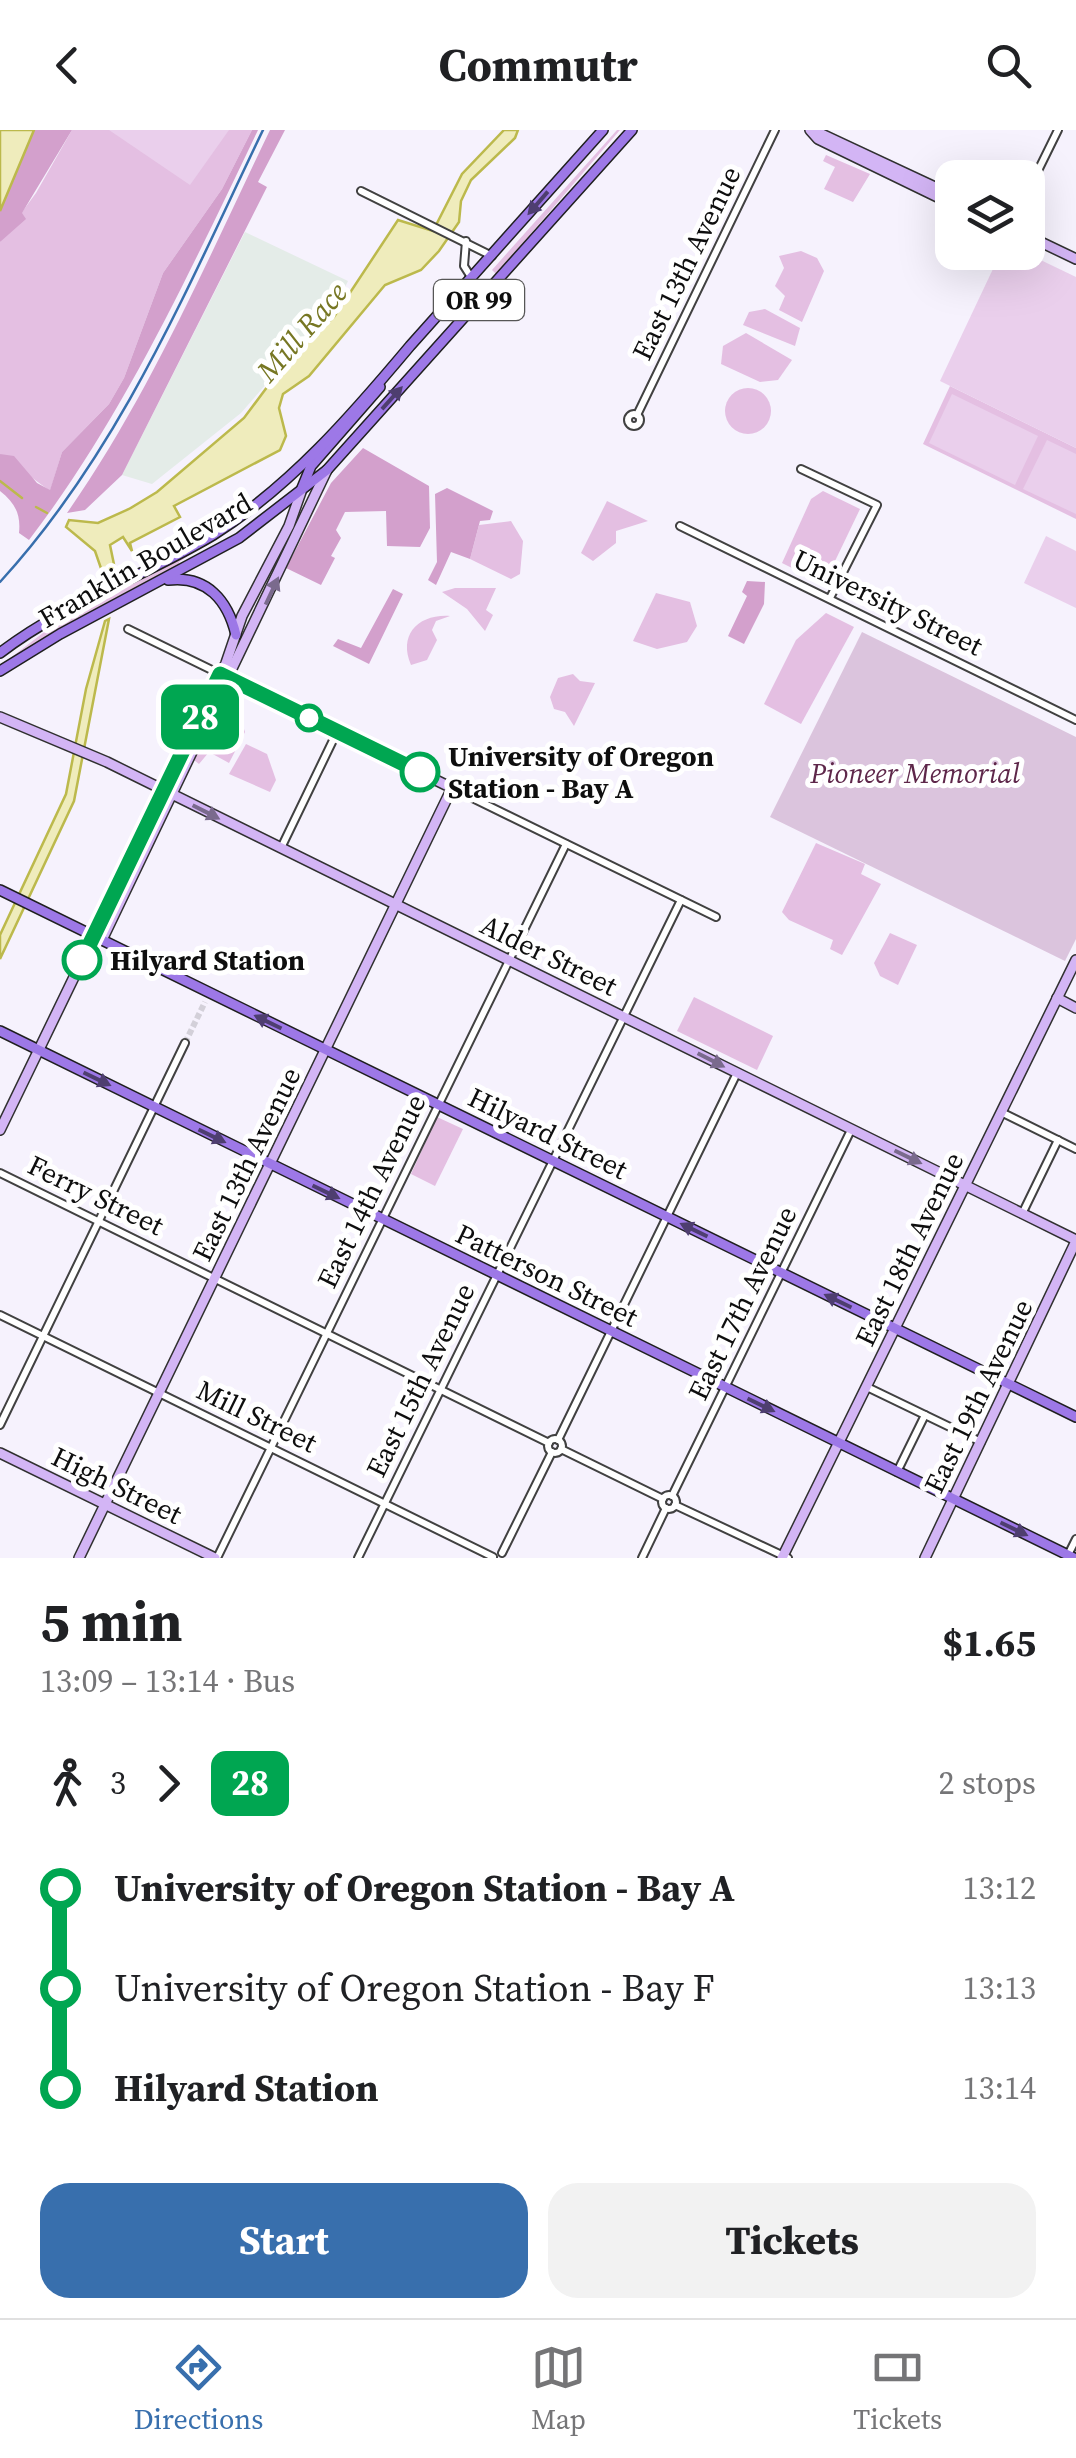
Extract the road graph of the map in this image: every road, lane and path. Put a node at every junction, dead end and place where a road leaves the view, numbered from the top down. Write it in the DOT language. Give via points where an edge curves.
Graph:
graph roads {
  1 [pos="603,130"];
  2 [pos="632,130"];
  3 [pos="775,130"];
  4 [pos="812,130"];
  5 [pos="1058,130"];
  6 [pos="1043,160"];
  7 [pos="935,186"];
  8 [pos="361,190"];
  9 [pos="935,196"];
  10 [pos="464,239"];
  11 [pos="1045,244"];
  12 [pos="492,256"];
  13 [pos="1076,259"];
  14 [pos="472,278"];
  15 [pos="486,291"];
  16 [pos="382,384"];
  17 [pos="636,414"];
  18 [pos="801,469"];
  19 [pos="327,470"];
  20 [pos="300,492"];
  21 [pos="680,526"];
  22 [pos="156,583"];
  23 [pos="830,599"];
  24 [pos="128,630"];
  25 [pos="236,636"];
  26 [pos="0,653"];
  27 [pos="0,672"];
  28 [pos="224,676"];
  29 [pos="0,718"];
  30 [pos="1076,720"];
  31 [pos="337,732"];
  32 [pos="452,788"];
  33 [pos="167,793"];
  34 [pos="566,844"];
  35 [pos="281,850"];
  36 [pos="0,890"];
  37 [pos="680,900"];
  38 [pos="395,904"];
  39 [pos="716,916"];
  40 [pos="98,938"];
  41 [pos="1076,960"];
  42 [pos="509,961"];
  43 [pos="1057,998"];
  44 [pos="1076,1008"];
  45 [pos="623,1017"];
  46 [pos="0,1031"];
  47 [pos="186,1043"];
  48 [pos="326,1050"];
  49 [pos="39,1051"];
  50 [pos="737,1073"];
  51 [pos="438,1104"];
  52 [pos="154,1108"];
  53 [pos="1001,1112"];
  54 [pos="0,1130"];
  55 [pos="851,1130"];
  56 [pos="1058,1140"];
  57 [pos="1076,1149"];
  58 [pos="552,1161"];
  59 [pos="270,1164"];
  60 [pos="0,1173"];
  61 [pos="966,1186"];
  62 [pos="1022,1214"];
  63 [pos="667,1217"];
  64 [pos="382,1220"];
  65 [pos="100,1222"];
  66 [pos="1076,1241"];
  67 [pos="1074,1254"];
  68 [pos="782,1273"];
  69 [pos="496,1275"];
  70 [pos="215,1278"];
  71 [pos="0,1315"];
  72 [pos="895,1329"];
  73 [pos="610,1332"];
  74 [pos="326,1334"];
  75 [pos="44,1336"];
  76 [pos="1009,1384"];
  77 [pos="867,1387"];
  78 [pos="725,1388"];
  79 [pos="440,1390"];
  80 [pos="160,1394"];
  81 [pos="925,1415"];
  82 [pos="1076,1417"];
  83 [pos="0,1426"];
  84 [pos="558,1440"];
  85 [pos="981,1442"];
  86 [pos="549,1443"];
  87 [pos="840,1444"];
  88 [pos="271,1448"];
  89 [pos="561,1449"];
  90 [pos="552,1452"];
  91 [pos="0,1453"];
  92 [pos="897,1472"];
  93 [pos="672,1496"];
  94 [pos="663,1499"];
  95 [pos="954,1499"];
  96 [pos="105,1504"];
  97 [pos="384,1504"];
  98 [pos="675,1505"];
  99 [pos="666,1508"];
  100 [pos="1076,1539"];
  101 [pos="504,1556"];
  102 [pos="493,1557"];
  103 [pos="785,1557"];
  104 [pos="1071,1557"];
  105 [pos="79,1558"];
  106 [pos="216,1558"];
  107 [pos="358,1558"];
  108 [pos="642,1558"];
  109 [pos="925,1558"];
  1 -- 12 [label="main road, Franklin Boulevard / OR 99, one-way"];
  2 -- 15 [label="main road, Franklin Boulevard / OR 99"];
  3 -- 17 [label="street, East 13th Avenue"];
  4 -- 7 [label="street"];
  4 -- 9 [label="street" via="818,139"];
  5 -- 6 [label="street"];
  8 -- 10 [label="street"];
  10 -- 12 [label="street"];
  10 -- 14 [label="street" via="464,266"];
  11 -- 13 [label="street"];
  12 -- 14 [label="main road, Franklin Boulevard / OR 99"];
  14 -- 15 [label="main road"];
  14 -- 16 [label="main road, Franklin Boulevard / OR 99"];
  19 -- 15 [label="main road, Franklin Boulevard / OR 99, one-way"];
  16 -- 20 [label="main road" via="311,466"];
  16 -- 26 [label="main road, Franklin Boulevard / OR 99" via="232,522 50,618"];
  18 -- 23 [label="street" via="877,505"];
  19 -- 20 [label="main road, Franklin Boulevard / OR 99"];
  28 -- 19 [label="street, one-way"];
  20 -- 22 [label="main road, Franklin Boulevard / OR 99" via="239,538"];
  20 -- 25 [label="street"];
  21 -- 23 [label="street, University Street"];
  22 -- 25 [label="main road" via="181,579 213,591 226,604"];
  22 -- 27 [label="main road, Franklin Boulevard / OR 99"];
  23 -- 30 [label="street, University Street"];
  24 -- 28 [label="street"];
  25 -- 28 [label="street"];
  28 -- 31 [label="street"];
  28 -- 33 [label="street"];
  29 -- 33 [label="street, Alder Street"];
  31 -- 32 [label="street"];
  31 -- 35 [label="street"];
  32 -- 34 [label="street"];
  32 -- 38 [label="street, East 13th Avenue"];
  33 -- 35 [label="street, Alder Street, one-way"];
  33 -- 40 [label="street"];
  34 -- 37 [label="street"];
  34 -- 42 [label="street, East 14th Avenue"];
  35 -- 38 [label="street, Alder Street"];
  36 -- 40 [label="main road, Hilyard Street"];
  37 -- 39 [label="street"];
  37 -- 45 [label="street, East 15th Avenue"];
  38 -- 42 [label="street, Alder Street"];
  38 -- 48 [label="street, East 13th Avenue"];
  48 -- 40 [label="main road, Hilyard Street, one-way" via="208,998"];
  40 -- 49 [label="street"];
  41 -- 43 [label="street, East 18th Avenue"];
  42 -- 45 [label="street, Alder Street"];
  42 -- 51 [label="street, East 14th Avenue"];
  43 -- 44 [label="street"];
  43 -- 53 [label="street, East 18th Avenue"];
  45 -- 50 [label="street, Alder Street, one-way"];
  45 -- 58 [label="street, East 15th Avenue"];
  46 -- 49 [label="main road, Patterson Street"];
  47 -- 52 [label="street"];
  48 -- 51 [label="main road, Hilyard Street"];
  48 -- 59 [label="street, East 13th Avenue"];
  49 -- 52 [label="main road, Patterson Street, one-way"];
  49 -- 54 [label="street"];
  50 -- 55 [label="street, Alder Street"];
  50 -- 63 [label="street"];
  51 -- 58 [label="main road, Hilyard Street"];
  51 -- 64 [label="street, East 14th Avenue"];
  52 -- 59 [label="main road, Patterson Street, one-way"];
  52 -- 65 [label="street"];
  53 -- 56 [label="street"];
  53 -- 61 [label="street, East 18th Avenue"];
  55 -- 61 [label="street, Alder Street, one-way"];
  55 -- 68 [label="street, East 17th Avenue"];
  56 -- 57 [label="street"];
  56 -- 62 [label="street"];
  58 -- 63 [label="main road, Hilyard Street"];
  58 -- 69 [label="street, East 15th Avenue"];
  59 -- 64 [label="main road, Patterson Street, one-way"];
  59 -- 70 [label="street, East 13th Avenue"];
  60 -- 65 [label="street, Ferry Street"];
  61 -- 62 [label="street, Alder Street"];
  61 -- 72 [label="street, East 18th Avenue"];
  62 -- 66 [label="street, Alder Street"];
  68 -- 63 [label="main road, Hilyard Street, one-way"];
  63 -- 73 [label="street"];
  64 -- 69 [label="main road, Patterson Street"];
  64 -- 74 [label="street, East 14th Avenue"];
  65 -- 70 [label="street, Ferry Street"];
  65 -- 75 [label="street"];
  66 -- 67 [label="street, East 19th Avenue"];
  67 -- 76 [label="street, East 19th Avenue"];
  72 -- 68 [label="main road, Hilyard Street, one-way"];
  68 -- 78 [label="street, East 17th Avenue"];
  69 -- 73 [label="main road, Patterson Street"];
  69 -- 79 [label="street, East 15th Avenue"];
  70 -- 74 [label="street, Ferry Street"];
  70 -- 80 [label="street, East 13th Avenue"];
  71 -- 75 [label="street, Mill Street"];
  72 -- 76 [label="main road, Hilyard Street"];
  72 -- 77 [label="street, East 18th Avenue"];
  73 -- 78 [label="main road, Patterson Street"];
  73 -- 84 [label="street"];
  74 -- 79 [label="street, Ferry Street"];
  74 -- 88 [label="street, East 14th Avenue"];
  75 -- 80 [label="street, Mill Street"];
  75 -- 83 [label="street"];
  76 -- 82 [label="main road, Hilyard Street"];
  76 -- 85 [label="street, East 19th Avenue"];
  77 -- 81 [label="street"];
  77 -- 87 [label="street, East 18th Avenue"];
  78 -- 87 [label="main road, Patterson Street, one-way"];
  78 -- 93 [label="street, East 17th Avenue"];
  79 -- 86 [label="street, Ferry Street"];
  79 -- 97 [label="street, East 15th Avenue"];
  80 -- 88 [label="street, Mill Street"];
  80 -- 96 [label="street, East 13th Avenue"];
  81 -- 85 [label="street"];
  81 -- 92 [label="street"];
  84 -- 86 [label="street"];
  84 -- 89 [label="street"];
  85 -- 95 [label="street, East 19th Avenue"];
  86 -- 90 [label="street"];
  87 -- 92 [label="main road, Patterson Street"];
  87 -- 103 [label="street, East 18th Avenue"];
  88 -- 97 [label="street, Mill Street"];
  88 -- 106 [label="street, East 14th Avenue"];
  89 -- 90 [label="street"];
  89 -- 94 [label="street"];
  90 -- 101 [label="street"];
  91 -- 96 [label="street, High Street"];
  92 -- 95 [label="main road, Patterson Street"];
  93 -- 94 [label="street"];
  93 -- 98 [label="street"];
  94 -- 99 [label="street"];
  95 -- 104 [label="main road, Patterson Street, one-way"];
  95 -- 109 [label="street, East 19th Avenue"];
  96 -- 105 [label="street, East 13th Avenue"];
  96 -- 106 [label="street, High Street"];
  97 -- 102 [label="street, Mill Street"];
  97 -- 107 [label="street, East 15th Avenue"];
  98 -- 99 [label="street"];
  98 -- 103 [label="street"];
  99 -- 108 [label="street"];
  100 -- 104 [label="street"];
  101 -- 102 [label="street"];
}
